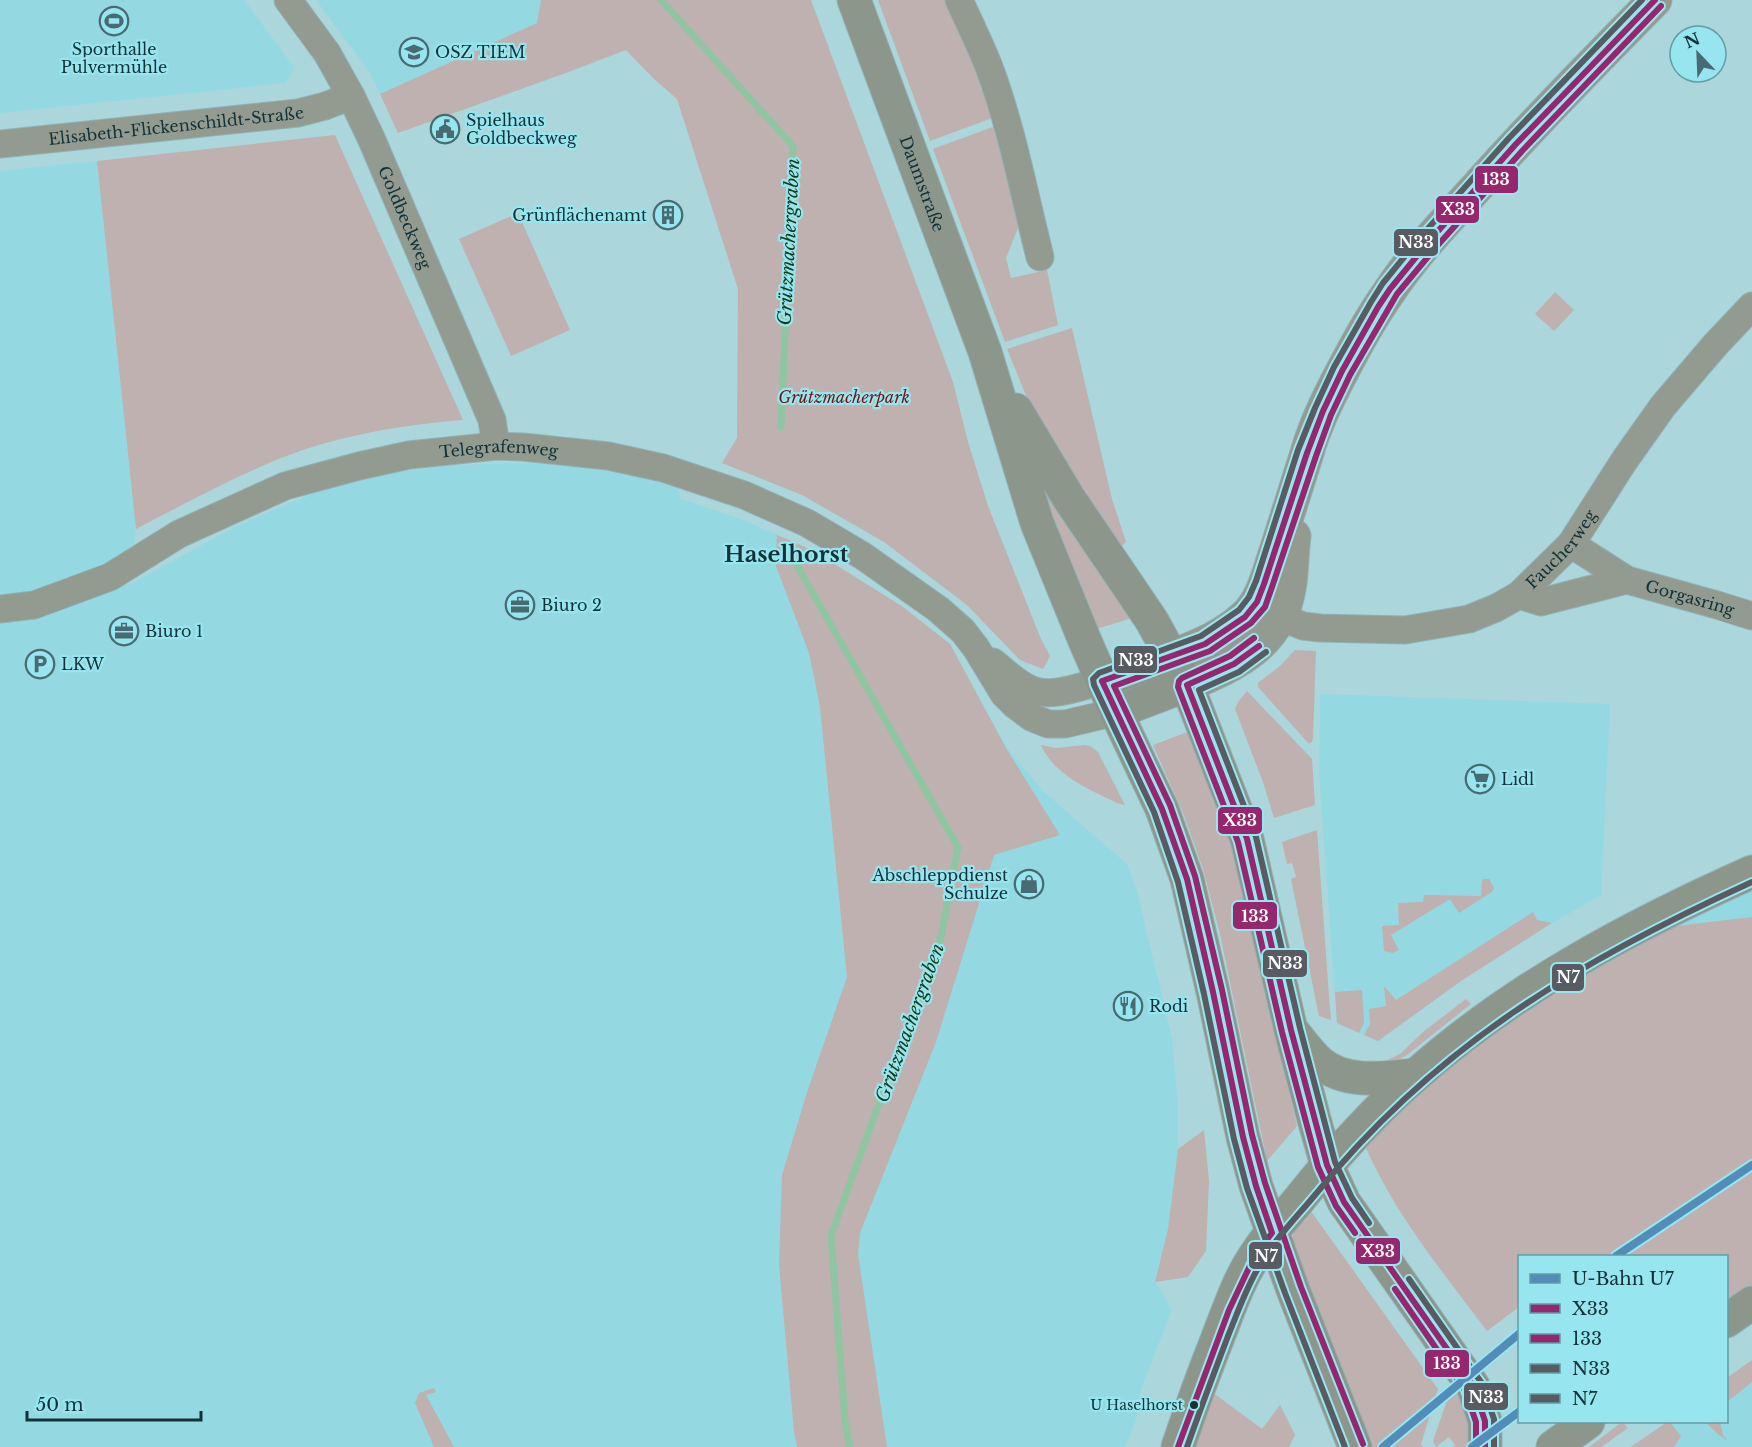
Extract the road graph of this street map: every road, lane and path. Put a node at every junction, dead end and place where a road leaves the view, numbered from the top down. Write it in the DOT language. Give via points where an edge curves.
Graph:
graph roads {
  1 [pos="288,0"];
  2 [pos="854,0"];
  3 [pos="959,0"];
  4 [pos="1654,0"];
  5 [pos="351,96"];
  6 [pos="0,144"];
  7 [pos="1040,257"];
  8 [pos="1752,306"];
  9 [pos="990,368"];
  10 [pos="496,446"];
  11 [pos="1298,486"];
  12 [pos="1571,544"];
  13 [pos="1627,580"];
  14 [pos="1519,595"];
  15 [pos="0,609"];
  16 [pos="1752,616"];
  17 [pos="1281,617"];
  18 [pos="976,648"];
  19 [pos="1180,670"];
  20 [pos="1102,681"];
  21 [pos="1116,712"];
  22 [pos="1752,872"];
  23 [pos="1292,1030"];
  24 [pos="1416,1075"];
  25 [pos="1327,1165"];
  26 [pos="1272,1233"];
  27 [pos="1752,1303"];
  28 [pos="1728,1320"];
  29 [pos="1587,1423"];
  30 [pos="1178,1447"];
  31 [pos="1355,1447"];
  32 [pos="1485,1447"];
  33 [pos="1553,1447"];
  1 -- 5 [label="street, Goldbeckweg" via="327,53"];
  2 -- 9 [label="main road, Daumstraße"];
  3 -- 7 [label="street" via="1005,116"];
  4 -- 11 [label="street" via="1515,144 1390,289 1323,411"];
  5 -- 6 [label="street, Elisabeth-Flickenschildt-Straße" via="298,113"];
  5 -- 10 [label="street, Goldbeckweg" via="492,420"];
  8 -- 12 [label="street, Faucherweg" via="1664,406"];
  9 -- 19 [label="main road, Daumstraße"];
  9 -- 20 [label="main road, Daumstraße" via="1037,523"];
  10 -- 15 [label="street, Telegrafenweg" via="409,455 285,486 179,534 110,577 34,605"];
  10 -- 18 [label="street, Telegrafenweg" via="608,456 663,468 744,495 807,523 863,556 938,609"];
  11 -- 17 [label="street" via="1290,584"];
  11 -- 19 [label="street" via="1257,602"];
  12 -- 13 [label="street, Gorgasring"];
  12 -- 14 [label="street, Faucherweg"];
  13 -- 14 [label="street, Gorgasring" via="1541,602"];
  13 -- 16 [label="street, Gorgasring"];
  14 -- 17 [label="street, Faucherweg" via="1469,619 1405,630 1311,627"];
  17 -- 19 [label="street" via="1267,638 1229,667"];
  18 -- 20 [label="street, Telegrafenweg" via="1032,690 1046,693"];
  18 -- 21 [label="street, Telegrafenweg" via="1004,694 1031,717 1048,724 1065,724"];
  19 -- 20 [label="main road"];
  19 -- 21 [label="main road"];
  19 -- 23 [label="main road, Daumstraße" via="1247,839"];
  20 -- 21 [label="main road, Daumstraße"];
  21 -- 26 [label="main road, Daumstraße" via="1162,809 1187,879 1243,1137"];
  22 -- 24 [label="main road" via="1628,932 1528,990"];
  23 -- 24 [label="main road" via="1320,1063 1343,1075 1372,1079"];
  23 -- 25 [label="main road, Daumstraße"];
  24 -- 25 [label="main road"];
  25 -- 26 [label="main road"];
  25 -- 32 [label="main road, Daumstraße" via="1344,1202 1473,1386 1485,1421"];
  26 -- 30 [label="main road" via="1255,1255 1228,1310"];
  26 -- 31 [label="main road, Daumstraße"];
  27 -- 28 [label="main road"];
  29 -- 33 [label="main road"];
}
